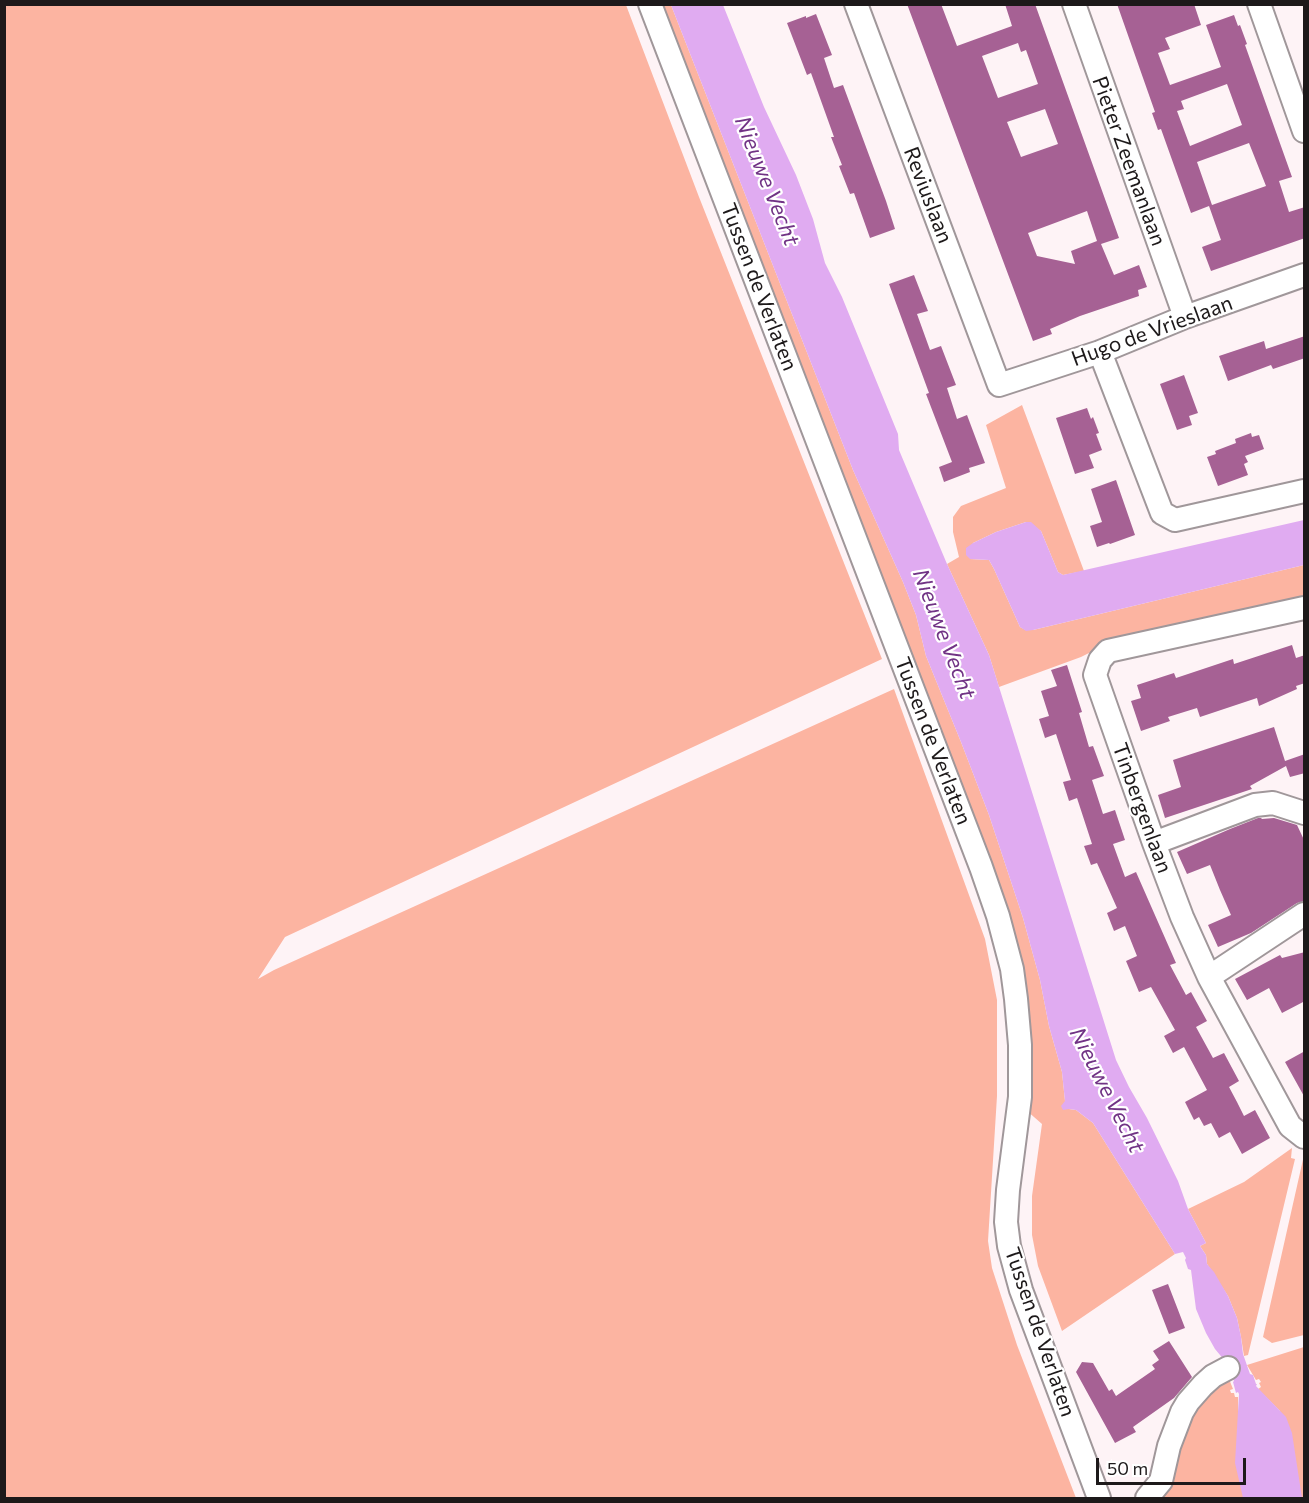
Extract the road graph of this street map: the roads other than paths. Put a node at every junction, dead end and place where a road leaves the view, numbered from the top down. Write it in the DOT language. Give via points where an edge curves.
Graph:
graph roads {
  1 [pos="650,4"];
  2 [pos="856,4"];
  3 [pos="1074,4"];
  4 [pos="1259,4"];
  5 [pos="1305,131"];
  6 [pos="1305,275"];
  7 [pos="1185,317"];
  8 [pos="1100,352"];
  9 [pos="999,385"];
  10 [pos="1305,491"];
  11 [pos="1305,608"];
  12 [pos="1305,813"];
  13 [pos="1154,843"];
  14 [pos="1305,914"];
  15 [pos="1209,977"];
  16 [pos="1305,1137"];
  17 [pos="1228,1368"];
  18 [pos="1099,1498"];
  19 [pos="1147,1498"];
  1 -- 18 [label="street, Tussen de Verlaten" via="998,916 1012,969 1020,1046 1020,1096 1006,1222 1009,1246 1021,1290"];
  2 -- 9 [label="street, Reviuslaan"];
  3 -- 7 [label="street, Pieter Zeemanlaan"];
  4 -- 5 [label="street"];
  6 -- 7 [label="street, Hugo de Vrieslaan"];
  7 -- 8 [label="street, Hugo de Vrieslaan"];
  8 -- 9 [label="street, Hugo de Vrieslaan"];
  8 -- 10 [label="street" via="1162,513 1175,520"];
  11 -- 13 [label="street, Tinbergenlaan" via="1108,651 1100,660 1095,675"];
  12 -- 13 [label="street" via="1273,803 1256,805"];
  13 -- 15 [label="street, Tinbergenlaan"];
  14 -- 15 [label="street"];
  15 -- 16 [label="street, Tinbergenlaan" via="1290,1126"];
  17 -- 19 [label="street" via="1213,1376 1188,1402 1169,1446 1161,1480"];
}
